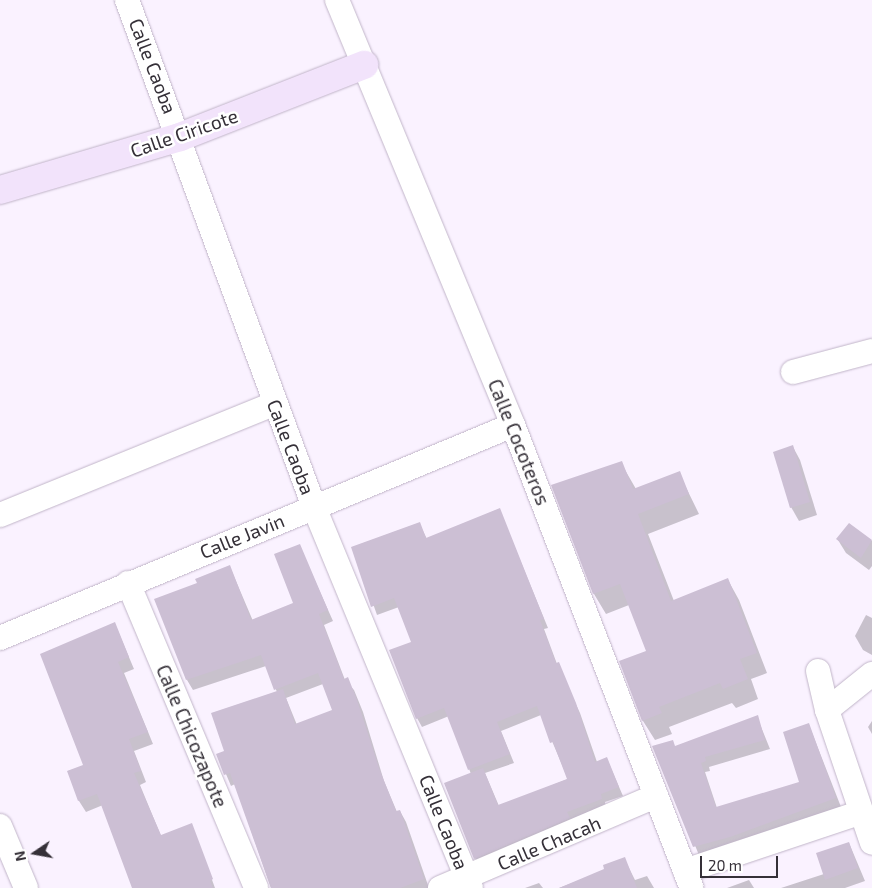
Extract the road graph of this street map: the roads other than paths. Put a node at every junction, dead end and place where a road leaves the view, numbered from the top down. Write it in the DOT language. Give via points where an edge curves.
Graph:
graph roads {
  1 [pos="127,0"];
  2 [pos="337,0"];
  3 [pos="364,65"];
  4 [pos="180,137"];
  5 [pos="0,190"];
  6 [pos="872,351"];
  7 [pos="793,372"];
  8 [pos="274,404"];
  9 [pos="514,425"];
  10 [pos="314,507"];
  11 [pos="0,515"];
  12 [pos="128,583"];
  13 [pos="0,638"];
  14 [pos="818,671"];
  15 [pos="872,674"];
  16 [pos="827,710"];
  17 [pos="656,796"];
  18 [pos="860,813"];
  19 [pos="0,826"];
  20 [pos="872,843"];
  21 [pos="5,855"];
  22 [pos="689,879"];
  23 [pos="469,883"];
  24 [pos="26,888"];
  25 [pos="256,888"];
  26 [pos="440,888"];
  1 -- 4 [label="street, Calle Caoba"];
  2 -- 3 [label="street, Calle Cocoteros"];
  3 -- 4 [label="street, Calle Ciricote"];
  3 -- 9 [label="street, Calle Cocoteros"];
  4 -- 5 [label="street, Calle Ciricote"];
  4 -- 8 [label="street, Calle Caoba"];
  6 -- 7 [label="street"];
  8 -- 10 [label="street, Calle Caoba"];
  8 -- 11 [label="street"];
  9 -- 10 [label="street, Calle Javin"];
  9 -- 17 [label="street, Calle Cocoteros"];
  10 -- 12 [label="street, Calle Javin"];
  10 -- 23 [label="street, Calle Caoba"];
  12 -- 13 [label="street, Calle Javin"];
  12 -- 25 [label="street, Calle Chicozapote"];
  14 -- 16 [label="street"];
  15 -- 16 [label="street"];
  16 -- 18 [label="street"];
  17 -- 22 [label="street, Calle Cocoteros"];
  17 -- 23 [label="street, Calle Chacah"];
  18 -- 20 [label="street"];
  18 -- 22 [label="street"];
  19 -- 21 [label="street"];
  21 -- 24 [label="street"];
  23 -- 26 [label="street, Calle Chacah"];
}
